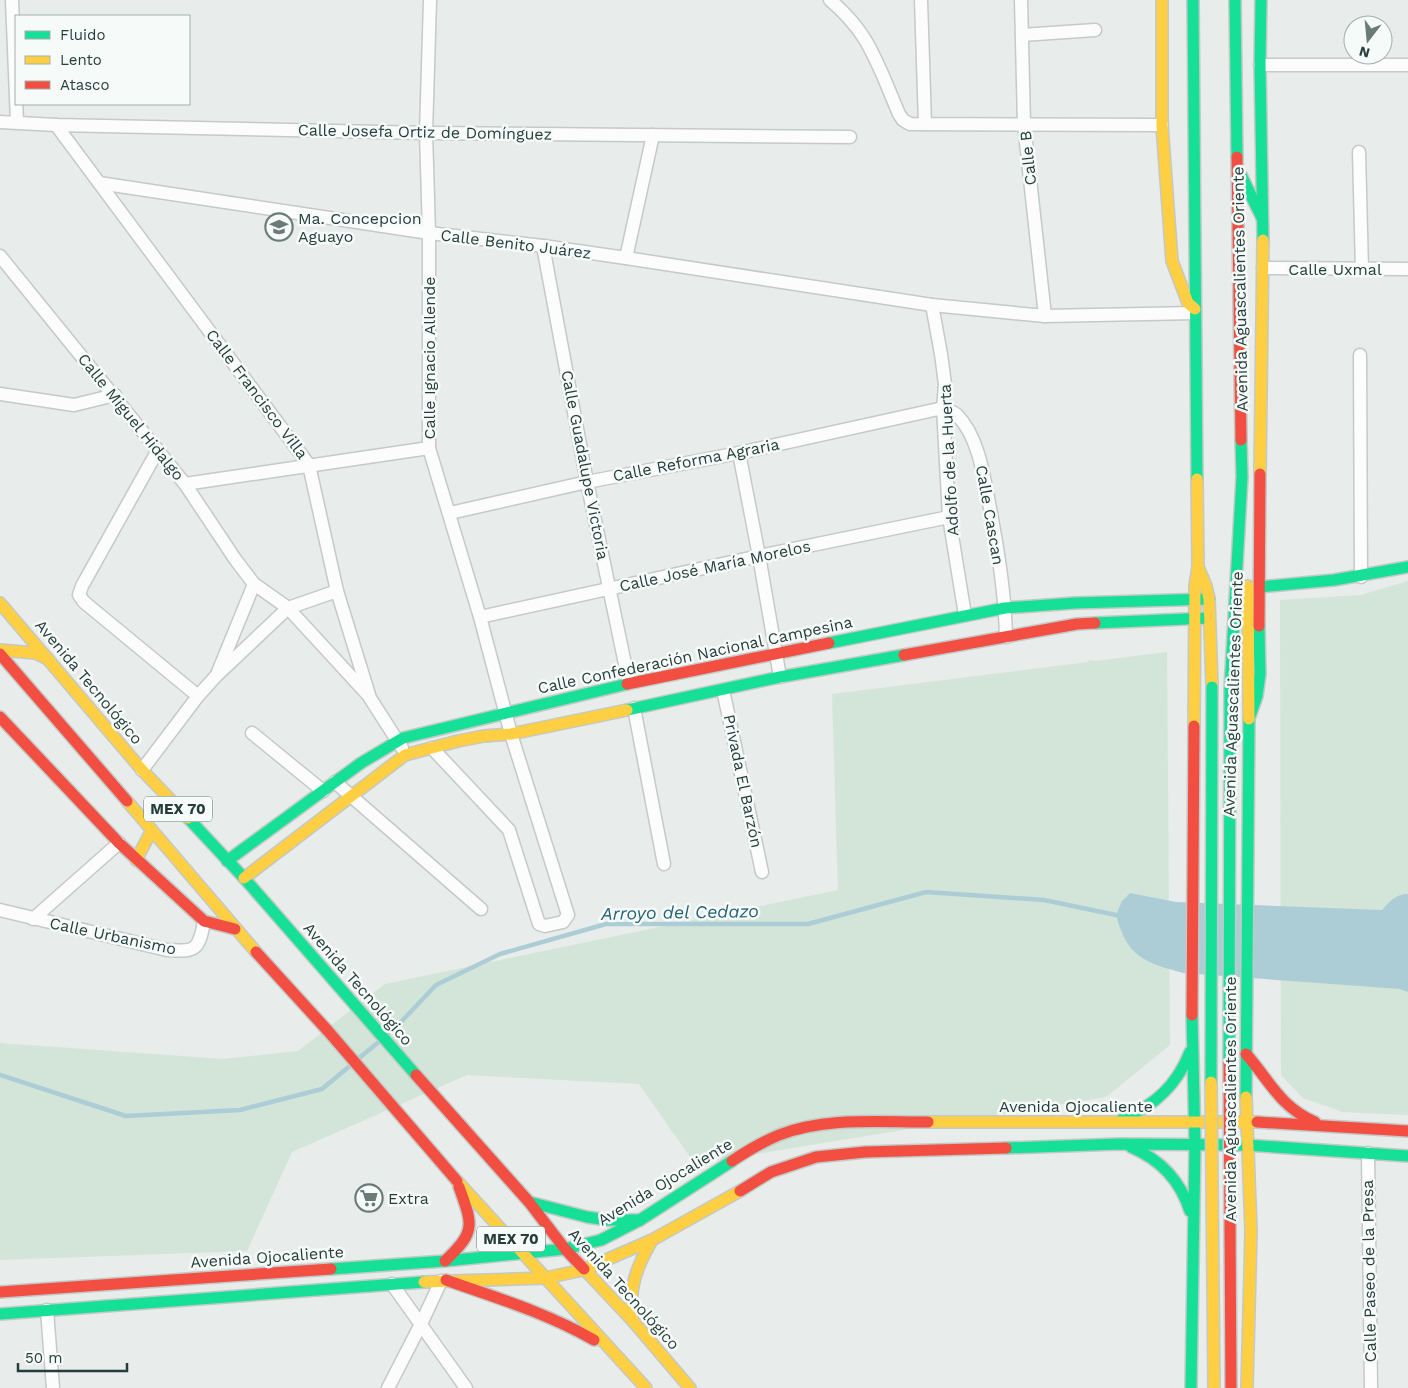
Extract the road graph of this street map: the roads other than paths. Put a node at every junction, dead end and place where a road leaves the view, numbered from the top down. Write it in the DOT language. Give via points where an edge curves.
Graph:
graph roads {
  1 [pos="12,0"];
  2 [pos="430,0"];
  3 [pos="830,0"];
  4 [pos="921,0"];
  5 [pos="1021,0"];
  6 [pos="1162,0"];
  7 [pos="1193,0"];
  8 [pos="1236,0"];
  9 [pos="1261,0"];
  10 [pos="1095,30"];
  11 [pos="1022,35"];
  12 [pos="1260,65"];
  13 [pos="1408,65"];
  14 [pos="15,73"];
  15 [pos="16,105"];
  16 [pos="0,122"];
  17 [pos="17,122"];
  18 [pos="925,124"];
  19 [pos="1024,124"];
  20 [pos="56,125"];
  21 [pos="1162,125"];
  22 [pos="426,133"];
  23 [pos="653,135"];
  24 [pos="850,137"];
  25 [pos="1359,152"];
  26 [pos="1238,170"];
  27 [pos="98,183"];
  28 [pos="1262,218"];
  29 [pos="429,233"];
  30 [pos="544,246"];
  31 [pos="0,256"];
  32 [pos="626,258"];
  33 [pos="1263,268"];
  34 [pos="1362,269"];
  35 [pos="1408,269"];
  36 [pos="932,305"];
  37 [pos="1195,311"];
  38 [pos="1044,316"];
  39 [pos="1360,355"];
  40 [pos="0,394"];
  41 [pos="115,395"];
  42 [pos="943,408"];
  43 [pos="429,448"];
  44 [pos="158,450"];
  45 [pos="739,453"];
  46 [pos="309,465"];
  47 [pos="1242,477"];
  48 [pos="587,482"];
  49 [pos="185,484"];
  50 [pos="450,513"];
  51 [pos="949,517"];
  52 [pos="759,556"];
  53 [pos="1198,567"];
  54 [pos="1408,567"];
  55 [pos="1361,577"];
  56 [pos="254,584"];
  57 [pos="1259,587"];
  58 [pos="609,589"];
  59 [pos="337,591"];
  60 [pos="1208,599"];
  61 [pos="1195,600"];
  62 [pos="0,603"];
  63 [pos="288,608"];
  64 [pos="1005,608"];
  65 [pos="965,615"];
  66 [pos="480,617"];
  67 [pos="1194,618"];
  68 [pos="1209,618"];
  69 [pos="1006,637"];
  70 [pos="0,650"];
  71 [pos="0,654"];
  72 [pos="776,655"];
  73 [pos="48,659"];
  74 [pos="216,676"];
  75 [pos="780,678"];
  76 [pos="629,683"];
  77 [pos="723,690"];
  78 [pos="198,696"];
  79 [pos="370,698"];
  80 [pos="634,708"];
  81 [pos="506,712"];
  82 [pos="0,717"];
  83 [pos="1249,718"];
  84 [pos="252,733"];
  85 [pos="511,734"];
  86 [pos="398,741"];
  87 [pos="432,748"];
  88 [pos="405,755"];
  89 [pos="142,770"];
  90 [pos="335,782"];
  91 [pos="323,790"];
  92 [pos="351,796"];
  93 [pos="152,830"];
  94 [pos="119,843"];
  95 [pos="136,860"];
  96 [pos="227,861"];
  97 [pos="664,864"];
  98 [pos="762,872"];
  99 [pos="244,878"];
  100 [pos="481,909"];
  101 [pos="0,910"];
  102 [pos="34,919"];
  103 [pos="204,922"];
  104 [pos="235,928"];
  105 [pos="1192,1030"];
  106 [pos="1247,1032"];
  107 [pos="1192,1044"];
  108 [pos="1246,1054"];
  109 [pos="1194,1121"];
  110 [pos="1246,1121"];
  111 [pos="1110,1122"];
  112 [pos="1333,1126"];
  113 [pos="1408,1131"];
  114 [pos="1118,1144"];
  115 [pos="1195,1144"];
  116 [pos="1246,1145"];
  117 [pos="1368,1153"];
  118 [pos="1408,1156"];
  119 [pos="457,1180"];
  120 [pos="1194,1195"];
  121 [pos="529,1202"];
  122 [pos="640,1220"];
  123 [pos="1194,1227"];
  124 [pos="1251,1231"];
  125 [pos="652,1240"];
  126 [pos="565,1249"];
  127 [pos="525,1254"];
  128 [pos="445,1261"];
  129 [pos="583,1270"];
  130 [pos="545,1278"];
  131 [pos="443,1281"];
  132 [pos="392,1284"];
  133 [pos="0,1292"];
  134 [pos="47,1310"];
  135 [pos="0,1314"];
  136 [pos="632,1320"];
  137 [pos="421,1324"];
  138 [pos="615,1354"];
  139 [pos="1247,1374"];
  140 [pos="53,1388"];
  141 [pos="388,1388"];
  142 [pos="466,1388"];
  143 [pos="646,1388"];
  144 [pos="690,1388"];
  145 [pos="1191,1388"];
  146 [pos="1214,1388"];
  147 [pos="1231,1388"];
  148 [pos="1247,1388"];
  149 [pos="1253,1388"];
  150 [pos="1371,1388"];
  1 -- 14 [label="street"];
  2 -- 22 [label="street, Calle Ignacio Allende"];
  3 -- 18 [label="street" via="864,38 903,120 910,124"];
  4 -- 18 [label="street"];
  5 -- 11 [label="street, Calle B"];
  6 -- 21 [label="main road"];
  7 -- 37 [label="main road, Avenida Aguascalientes Oriente"];
  8 -- 26 [label="main road, Avenida Aguascalientes Oriente"];
  9 -- 12 [label="main road, Avenida Aguascalientes Oriente"];
  10 -- 11 [label="street"];
  11 -- 19 [label="street, Calle B"];
  12 -- 13 [label="street"];
  12 -- 28 [label="main road, Avenida Aguascalientes Oriente"];
  15 -- 17 [label="street"];
  16 -- 17 [label="street, Calle Josefa Ortiz de Domínguez"];
  17 -- 20 [label="street, Calle Josefa Ortiz de Domínguez"];
  18 -- 19 [label="street"];
  19 -- 21 [label="street"];
  19 -- 38 [label="street, Calle B"];
  20 -- 22 [label="street, Calle Josefa Ortiz de Domínguez"];
  20 -- 27 [label="street, Calle Francisco Villa"];
  21 -- 37 [label="main road" via="1172,261 1188,303"];
  22 -- 23 [label="street, Calle Josefa Ortiz de Domínguez"];
  22 -- 29 [label="street, Calle Ignacio Allende"];
  23 -- 24 [label="street, Calle Josefa Ortiz de Domínguez"];
  23 -- 32 [label="street"];
  25 -- 34 [label="street"];
  26 -- 28 [label="main road"];
  26 -- 47 [label="main road, Avenida Aguascalientes Oriente"];
  27 -- 29 [label="street, Calle Benito Juárez"];
  27 -- 46 [label="street, Calle Francisco Villa"];
  28 -- 33 [label="main road, Avenida Aguascalientes Oriente"];
  29 -- 30 [label="street, Calle Benito Juárez"];
  29 -- 43 [label="street, Calle Ignacio Allende"];
  30 -- 32 [label="street, Calle Benito Juárez"];
  30 -- 48 [label="street, Calle Guadalupe Victoria"];
  31 -- 41 [label="street, Calle Miguel Hidalgo"];
  32 -- 36 [label="street, Calle Benito Juárez"];
  33 -- 34 [label="street, Calle Uxmal"];
  33 -- 57 [label="main road, Avenida Aguascalientes Oriente"];
  34 -- 35 [label="street, Calle Uxmal"];
  36 -- 38 [label="street, Calle Benito Juárez"];
  36 -- 42 [label="street, Adolfo de la Huerta" via="942,354"];
  37 -- 38 [label="street, Calle Benito Juárez"];
  37 -- 53 [label="main road, Avenida Aguascalientes Oriente"];
  39 -- 55 [label="street"];
  40 -- 41 [label="street" via="74,405"];
  41 -- 44 [label="street, Calle Miguel Hidalgo"];
  42 -- 45 [label="street, Calle Reforma Agraria"];
  42 -- 51 [label="street, Adolfo de la Huerta"];
  42 -- 64 [label="street, Calle Cascan" via="956,414 969,432 980,458 1000,561"];
  43 -- 46 [label="street"];
  43 -- 50 [label="street, Calle Ignacio Allende"];
  44 -- 49 [label="street, Calle Miguel Hidalgo"];
  44 -- 78 [label="street" via="79,595"];
  45 -- 48 [label="street, Calle Reforma Agraria"];
  45 -- 52 [label="street"];
  46 -- 49 [label="street"];
  46 -- 59 [label="street, Calle Francisco Villa"];
  47 -- 83 [label="main road" via="1247,538"];
  47 -- 147 [label="main road, Avenida Aguascalientes Oriente, bridge" via="1230,689"];
  48 -- 50 [label="street, Calle Reforma Agraria"];
  48 -- 58 [label="street, Calle Guadalupe Victoria"];
  49 -- 56 [label="street, Calle Miguel Hidalgo"];
  50 -- 66 [label="street, Calle Ignacio Allende"];
  51 -- 52 [label="street, Calle José María Morelos"];
  51 -- 65 [label="street, Adolfo de la Huerta"];
  52 -- 58 [label="street, Calle José María Morelos"];
  52 -- 72 [label="street"];
  53 -- 60 [label="main road, Avenida Aguascalientes Oriente"];
  53 -- 61 [label="main road, Avenida Aguascalientes Oriente"];
  54 -- 55 [label="main road"];
  55 -- 57 [label="main road"];
  56 -- 63 [label="street, Calle Miguel Hidalgo"];
  56 -- 74 [label="street"];
  57 -- 83 [label="main road, Avenida Aguascalientes Oriente" via="1260,679"];
  58 -- 66 [label="street, Calle José María Morelos"];
  58 -- 76 [label="street, Calle Guadalupe Victoria"];
  59 -- 63 [label="street"];
  59 -- 79 [label="street, Calle Francisco Villa"];
  60 -- 61 [label="main road, Calle Confederación Nacional Campesina"];
  60 -- 68 [label="main road, Avenida Aguascalientes Oriente"];
  61 -- 64 [label="main road, Calle Confederación Nacional Campesina"];
  61 -- 67 [label="main road, Avenida Aguascalientes Oriente"];
  62 -- 73 [label="main road, Avenida Tecnológico / MEX 70"];
  63 -- 74 [label="street"];
  63 -- 79 [label="street, Calle Miguel Hidalgo"];
  64 -- 65 [label="main road, Calle Confederación Nacional Campesina"];
  64 -- 69 [label="street, Calle Cascan"];
  65 -- 72 [label="main road, Calle Confederación Nacional Campesina"];
  66 -- 81 [label="street, Calle Ignacio Allende"];
  67 -- 68 [label="main road"];
  67 -- 69 [label="main road" via="1077,624"];
  67 -- 105 [label="main road, Avenida Aguascalientes Oriente"];
  68 -- 146 [label="main road, Avenida Aguascalientes Oriente, bridge" via="1212,687"];
  69 -- 75 [label="main road"];
  70 -- 73 [label="main road" via="34,653"];
  71 -- 93 [label="main road, MEX 70"];
  72 -- 75 [label="street"];
  72 -- 76 [label="main road, Calle Confederación Nacional Campesina"];
  73 -- 89 [label="main road, Avenida Tecnológico / MEX 70"];
  74 -- 78 [label="street"];
  75 -- 77 [label="main road"];
  76 -- 81 [label="main road, Calle Confederación Nacional Campesina"];
  77 -- 80 [label="main road"];
  77 -- 98 [label="street, Privada El Barzón"];
  78 -- 89 [label="street"];
  79 -- 86 [label="street, Calle Francisco Villa"];
  80 -- 85 [label="main road"];
  80 -- 97 [label="street"];
  81 -- 85 [label="street, Calle Ignacio Allende"];
  81 -- 86 [label="main road, Calle Confederación Nacional Campesina"];
  82 -- 94 [label="main road"];
  83 -- 106 [label="main road, Avenida Aguascalientes Oriente"];
  84 -- 91 [label="street"];
  85 -- 87 [label="main road" via="488,734"];
  85 -- 87 [label="street, Calle Ignacio Allende" via="568,915 564,922 539,924 509,830"];
  86 -- 88 [label="street, Calle Francisco Villa"];
  86 -- 90 [label="main road, Calle Confederación Nacional Campesina"];
  87 -- 88 [label="main road"];
  88 -- 92 [label="main road"];
  89 -- 96 [label="main road, Avenida Tecnológico / MEX 70"];
  90 -- 91 [label="main road, Calle Confederación Nacional Campesina"];
  90 -- 92 [label="street"];
  91 -- 96 [label="main road, Calle Confederación Nacional Campesina"];
  92 -- 99 [label="main road"];
  92 -- 100 [label="street"];
  93 -- 95 [label="main road"];
  93 -- 104 [label="main road, MEX 70"];
  94 -- 95 [label="main road"];
  94 -- 102 [label="street, Calle Urbanismo"];
  95 -- 103 [label="main road"];
  96 -- 99 [label="main road, Avenida Tecnológico / MEX 70"];
  99 -- 121 [label="main road, Avenida Tecnológico / MEX 70"];
  101 -- 102 [label="street, Calle Urbanismo"];
  102 -- 103 [label="street, Calle Urbanismo" via="167,950 187,951 197,946"];
  103 -- 104 [label="main road"];
  104 -- 119 [label="main road, MEX 70"];
  105 -- 106 [label="main road" via="1200,1048 1219,1056 1238,1050"];
  105 -- 107 [label="main road, Avenida Aguascalientes Oriente"];
  106 -- 108 [label="main road, Avenida Aguascalientes Oriente"];
  107 -- 109 [label="main road, Avenida Aguascalientes Oriente"];
  107 -- 111 [label="main road" via="1182,1070 1166,1092 1146,1108"];
  108 -- 110 [label="main road, Avenida Aguascalientes Oriente"];
  108 -- 112 [label="main road" via="1289,1108 1309,1120"];
  109 -- 110 [label="main road, Avenida Ojocaliente"];
  109 -- 111 [label="main road, Avenida Ojocaliente"];
  109 -- 115 [label="main road, Avenida Aguascalientes Oriente"];
  110 -- 112 [label="main road, Avenida Ojocaliente"];
  110 -- 116 [label="main road, Avenida Aguascalientes Oriente"];
  111 -- 122 [label="main road, Avenida Ojocaliente" via="865,1122 820,1125 780,1135 749,1150"];
  112 -- 113 [label="main road"];
  114 -- 115 [label="main road"];
  114 -- 123 [label="main road" via="1151,1156 1170,1171 1184,1192"];
  114 -- 125 [label="main road" via="865,1152 816,1157 771,1172"];
  115 -- 116 [label="main road"];
  115 -- 120 [label="main road, Avenida Aguascalientes Oriente"];
  116 -- 117 [label="main road"];
  116 -- 124 [label="main road, Avenida Aguascalientes Oriente"];
  117 -- 118 [label="main road"];
  117 -- 150 [label="street, Calle Paseo de la Presa"];
  119 -- 127 [label="main road, MEX 70"];
  119 -- 128 [label="main road" via="471,1222 470,1233"];
  120 -- 123 [label="main road, Avenida Aguascalientes Oriente"];
  120 -- 124 [label="main road" via="1209,1186 1227,1188 1241,1205"];
  121 -- 122 [label="main road" via="587,1218"];
  121 -- 126 [label="main road, Avenida Tecnológico / MEX 70"];
  122 -- 126 [label="main road, Avenida Ojocaliente" via="601,1240"];
  123 -- 145 [label="main road, Avenida Aguascalientes Oriente"];
  124 -- 139 [label="main road, Avenida Aguascalientes Oriente"];
  125 -- 129 [label="main road"];
  125 -- 136 [label="main road" via="638,1263 633,1279 630,1299"];
  126 -- 127 [label="main road, Avenida Ojocaliente"];
  126 -- 129 [label="main road, Avenida Tecnológico / MEX 70"];
  127 -- 128 [label="main road, Avenida Ojocaliente"];
  127 -- 130 [label="main road, MEX 70"];
  128 -- 133 [label="main road, Avenida Ojocaliente"];
  129 -- 130 [label="main road"];
  129 -- 136 [label="main road, Avenida Tecnológico / MEX 70"];
  130 -- 131 [label="main road"];
  130 -- 138 [label="main road, MEX 70"];
  131 -- 132 [label="main road"];
  131 -- 137 [label="street"];
  131 -- 138 [label="main road" via="506,1300 568,1324"];
  132 -- 134 [label="main road"];
  132 -- 137 [label="street"];
  134 -- 135 [label="main road"];
  134 -- 140 [label="street"];
  136 -- 144 [label="main road, Avenida Tecnológico / MEX 70"];
  137 -- 141 [label="street"];
  137 -- 142 [label="street"];
  138 -- 143 [label="main road, MEX 70"];
  139 -- 148 [label="main road, Avenida Aguascalientes Oriente"];
  139 -- 149 [label="street, Avenida Aguascalientes Oriente"];
}
